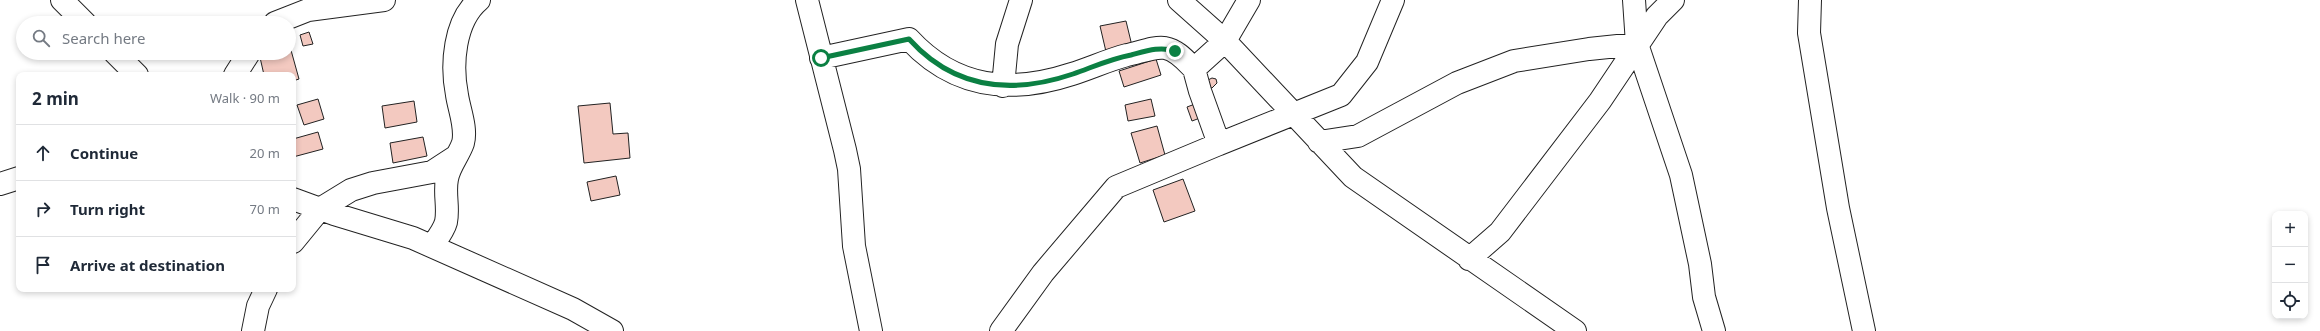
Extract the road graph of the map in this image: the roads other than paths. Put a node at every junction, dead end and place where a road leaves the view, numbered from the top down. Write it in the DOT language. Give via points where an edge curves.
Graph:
graph roads {
  1 [pos="62,0"];
  2 [pos="384,0"];
  3 [pos="479,0"];
  4 [pos="807,0"];
  5 [pos="1021,0"];
  6 [pos="1179,0"];
  7 [pos="1249,0"];
  8 [pos="1393,0"];
  9 [pos="1634,0"];
  10 [pos="1673,0"];
  11 [pos="1810,0"];
  12 [pos="78,16"];
  13 [pos="293,16"];
  14 [pos="1225,41"];
  15 [pos="1637,44"];
  16 [pos="821,58"];
  17 [pos="122,60"];
  18 [pos="245,60"];
  19 [pos="1194,69"];
  20 [pos="134,72"];
  21 [pos="237,72"];
  22 [pos="1003,86"];
  23 [pos="1293,116"];
  24 [pos="1318,142"];
  25 [pos="1219,144"];
  26 [pos="455,157"];
  27 [pos="16,179"];
  28 [pos="0,184"];
  29 [pos="296,200"];
  30 [pos="320,209"];
  31 [pos="296,238"];
  32 [pos="432,246"];
  33 [pos="1469,259"];
  34 [pos="265,292"];
  35 [pos="253,331"];
  36 [pos="612,331"];
  37 [pos="871,331"];
  38 [pos="1001,331"];
  39 [pos="1575,331"];
  40 [pos="1714,331"];
  41 [pos="1864,331"];
  1 -- 12 [label="street"];
  2 -- 13 [label="street" via="308,10"];
  3 -- 26 [label="street" via="470,8 463,22 455,54 456,92 463,123 463,143"];
  4 -- 16 [label="street"];
  5 -- 22 [label="street" via="1007,44"];
  6 -- 14 [label="street"];
  7 -- 14 [label="street"];
  8 -- 23 [label="street" via="1367,62 1341,96"];
  9 -- 15 [label="street"];
  10 -- 15 [label="street" via="1657,16"];
  11 -- 41 [label="street" via="1810,41 1838,208"];
  14 -- 19 [label="street"];
  14 -- 23 [label="street"];
  15 -- 24 [label="street" via="1514,61 1457,83 1358,136"];
  15 -- 33 [label="street" via="1600,101 1500,232"];
  15 -- 40 [label="street" via="1681,175 1700,264 1704,297"];
  16 -- 22 [label="street" via="909,39 924,56 960,78"];
  16 -- 37 [label="street" via="849,169 854,246"];
  17 -- 20 [label="street"];
  18 -- 21 [label="street"];
  19 -- 22 [label="street" via="1175,51 1164,47 1107,60 1073,74 1033,84"];
  19 -- 25 [label="street"];
  23 -- 24 [label="street"];
  23 -- 25 [label="street"];
  24 -- 33 [label="street" via="1353,177"];
  25 -- 38 [label="street" via="1116,187 1043,274"];
  26 -- 30 [label="street" via="432,172 373,183 351,190"];
  26 -- 32 [label="street" via="446,179 446,223"];
  27 -- 28 [label="street"];
  29 -- 30 [label="street"];
  30 -- 31 [label="street"];
  30 -- 32 [label="street"];
  32 -- 36 [label="street" via="573,309"];
  33 -- 39 [label="street"];
  34 -- 35 [label="street" via="258,306"];
}
